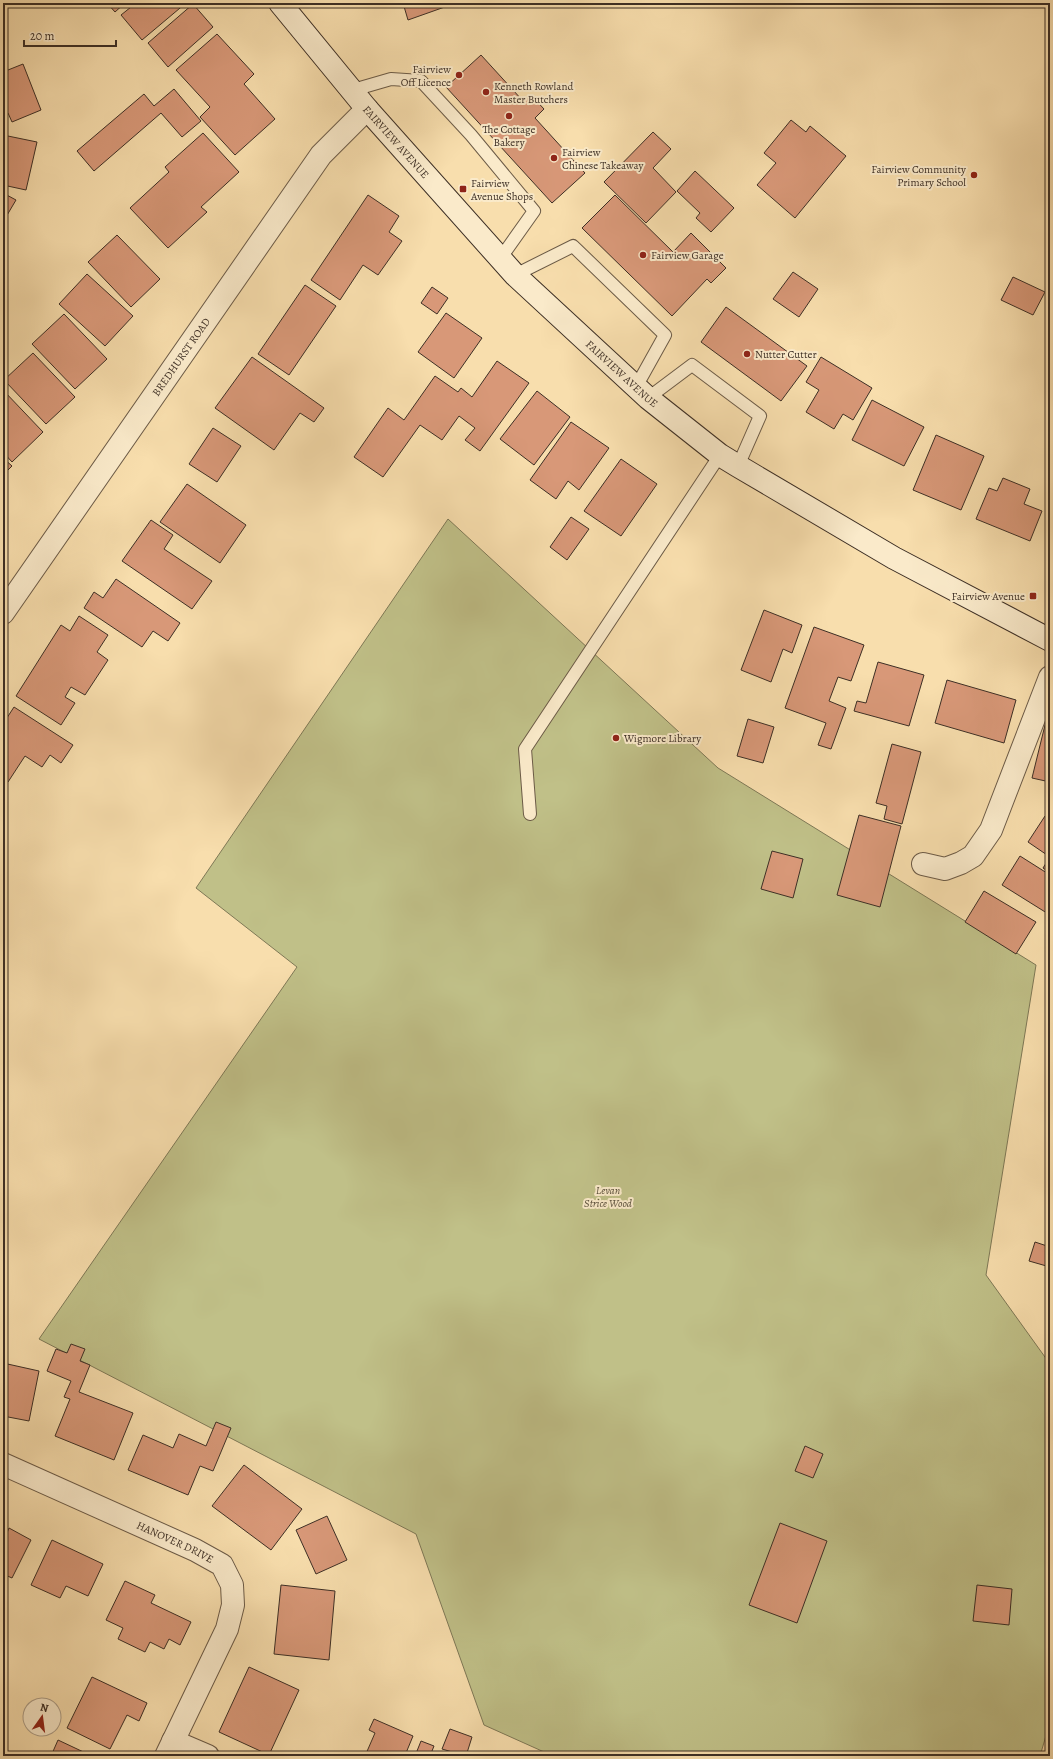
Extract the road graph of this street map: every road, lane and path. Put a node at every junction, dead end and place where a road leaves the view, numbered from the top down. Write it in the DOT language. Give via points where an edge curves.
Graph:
graph roads {
  1 [pos="280,3"];
  2 [pos="353,90"];
  3 [pos="367,109"];
  4 [pos="500,259"];
  5 [pos="515,274"];
  6 [pos="642,392"];
  7 [pos="729,461"];
  8 [pos="3,613"];
  9 [pos="1050,640"];
  10 [pos="1050,677"];
  11 [pos="530,814"];
  12 [pos="923,864"];
  13 [pos="3,1464"];
  14 [pos="169,1748"];
  15 [pos="208,1756"];
  1 -- 2 [label="street, FAIRVIEW AVENUE"];
  2 -- 3 [label="street, FAIRVIEW AVENUE"];
  2 -- 4 [label="lane" via="392,78 422,81 471,135 534,211"];
  3 -- 4 [label="street, FAIRVIEW AVENUE"];
  3 -- 8 [label="street, BREDHURST ROAD" via="321,155"];
  4 -- 5 [label="street, FAIRVIEW AVENUE"];
  5 -- 6 [label="street, FAIRVIEW AVENUE"];
  5 -- 6 [label="lane" via="573,246 664,334"];
  6 -- 7 [label="street, FAIRVIEW AVENUE"];
  6 -- 7 [label="lane" via="692,365 760,416"];
  7 -- 9 [label="street, FAIRVIEW AVENUE" via="894,558"];
  7 -- 11 [label="lane" via="525,749"];
  10 -- 12 [label="street" via="992,830 973,856 961,863 945,869"];
  13 -- 14 [label="street, HANOVER DRIVE" via="195,1550 222,1565 232,1585 233,1605 227,1629"];
  14 -- 15 [label="street"];
}
